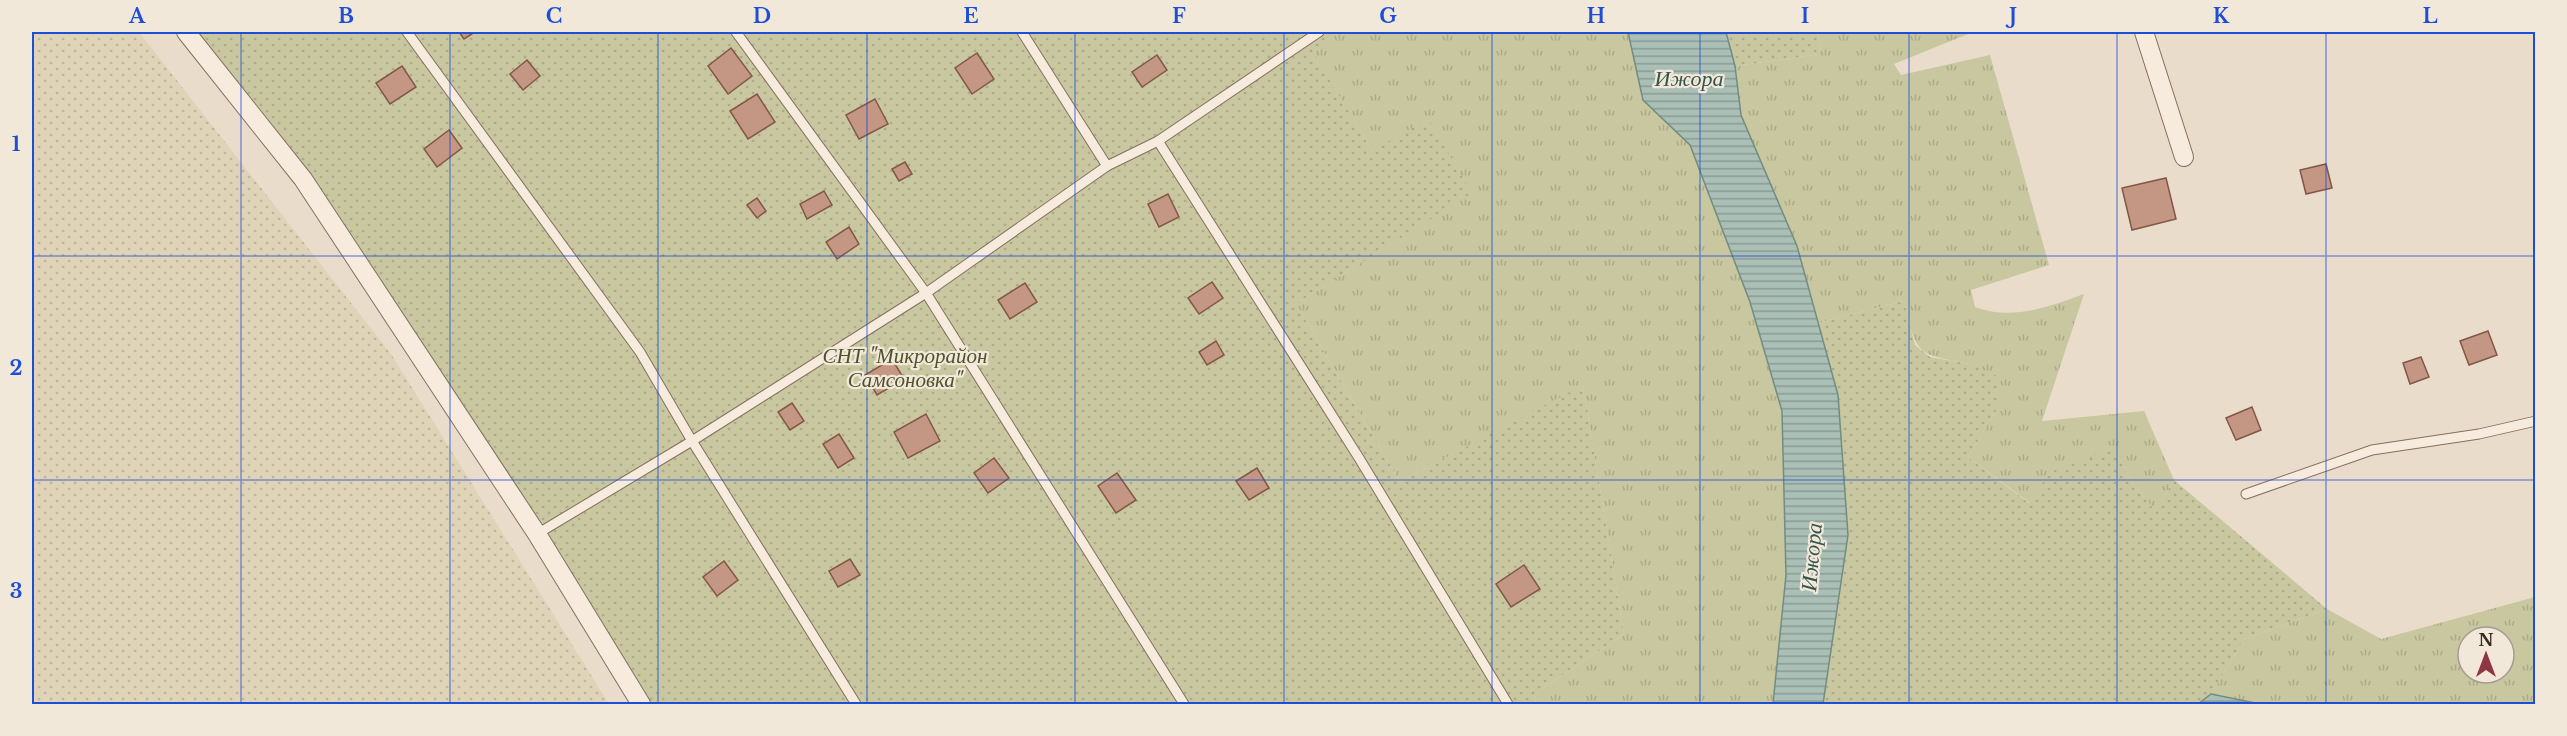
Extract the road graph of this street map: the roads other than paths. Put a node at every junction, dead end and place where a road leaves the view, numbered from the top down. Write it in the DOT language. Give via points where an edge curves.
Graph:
graph roads {
  1 [pos="186,32"];
  2 [pos="407,32"];
  3 [pos="736,32"];
  4 [pos="1022,32"];
  5 [pos="1318,32"];
  6 [pos="2144,32"];
  7 [pos="1158,141"];
  8 [pos="2184,157"];
  9 [pos="1107,166"];
  10 [pos="926,293"];
  11 [pos="2535,422"];
  12 [pos="692,441"];
  13 [pos="2246,494"];
  14 [pos="537,534"];
  15 [pos="642,705"];
  16 [pos="856,705"];
  17 [pos="1184,705"];
  18 [pos="1508,705"];
  1 -- 14 [label="street" via="303,179"];
  2 -- 12 [label="lane" via="640,352"];
  3 -- 10 [label="lane"];
  4 -- 9 [label="lane"];
  5 -- 7 [label="lane"];
  6 -- 8 [label="street"];
  7 -- 9 [label="lane"];
  7 -- 18 [label="lane" via="1359,458"];
  9 -- 10 [label="lane"];
  10 -- 12 [label="lane"];
  10 -- 17 [label="lane"];
  11 -- 13 [label="lane" via="2372,450"];
  12 -- 14 [label="lane"];
  12 -- 16 [label="lane"];
  14 -- 15 [label="street"];
}
